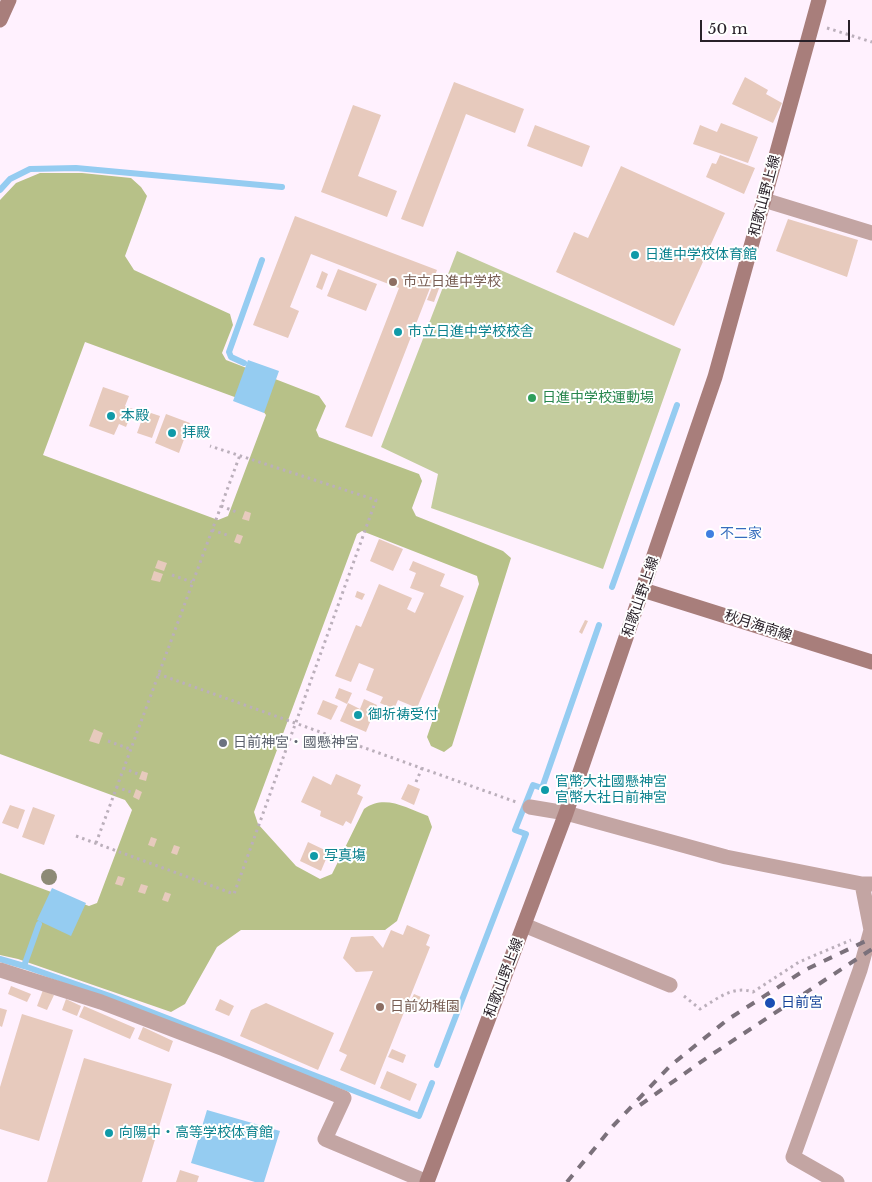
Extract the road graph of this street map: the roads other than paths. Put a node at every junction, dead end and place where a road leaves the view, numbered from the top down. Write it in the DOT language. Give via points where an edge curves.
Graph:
graph roads {
  1 [pos="9,0"];
  2 [pos="819,0"];
  3 [pos="0,20"];
  4 [pos="764,200"];
  5 [pos="872,233"];
  6 [pos="643,590"];
  7 [pos="872,662"];
  8 [pos="524,805"];
  9 [pos="566,813"];
  10 [pos="867,884"];
  11 [pos="524,925"];
  12 [pos="0,970"];
  13 [pos="670,985"];
  14 [pos="427,1182"];
  15 [pos="837,1182"];
  1 -- 3 [label="main road"];
  2 -- 4 [label="main road, 和歌山野上線"];
  4 -- 5 [label="street"];
  4 -- 6 [label="main road, 和歌山野上線" via="715,377"];
  6 -- 7 [label="main road, 秋月海南線"];
  6 -- 9 [label="main road, 和歌山野上線"];
  8 -- 9 [label="street"];
  9 -- 10 [label="street" via="726,857"];
  9 -- 11 [label="main road, 和歌山野上線"];
  10 -- 15 [label="street" via="870,933 860,970 793,1157"];
  11 -- 13 [label="street"];
  11 -- 14 [label="main road, 和歌山野上線"];
  12 -- 14 [label="street" via="101,1002 344,1098 326,1139"];
}
